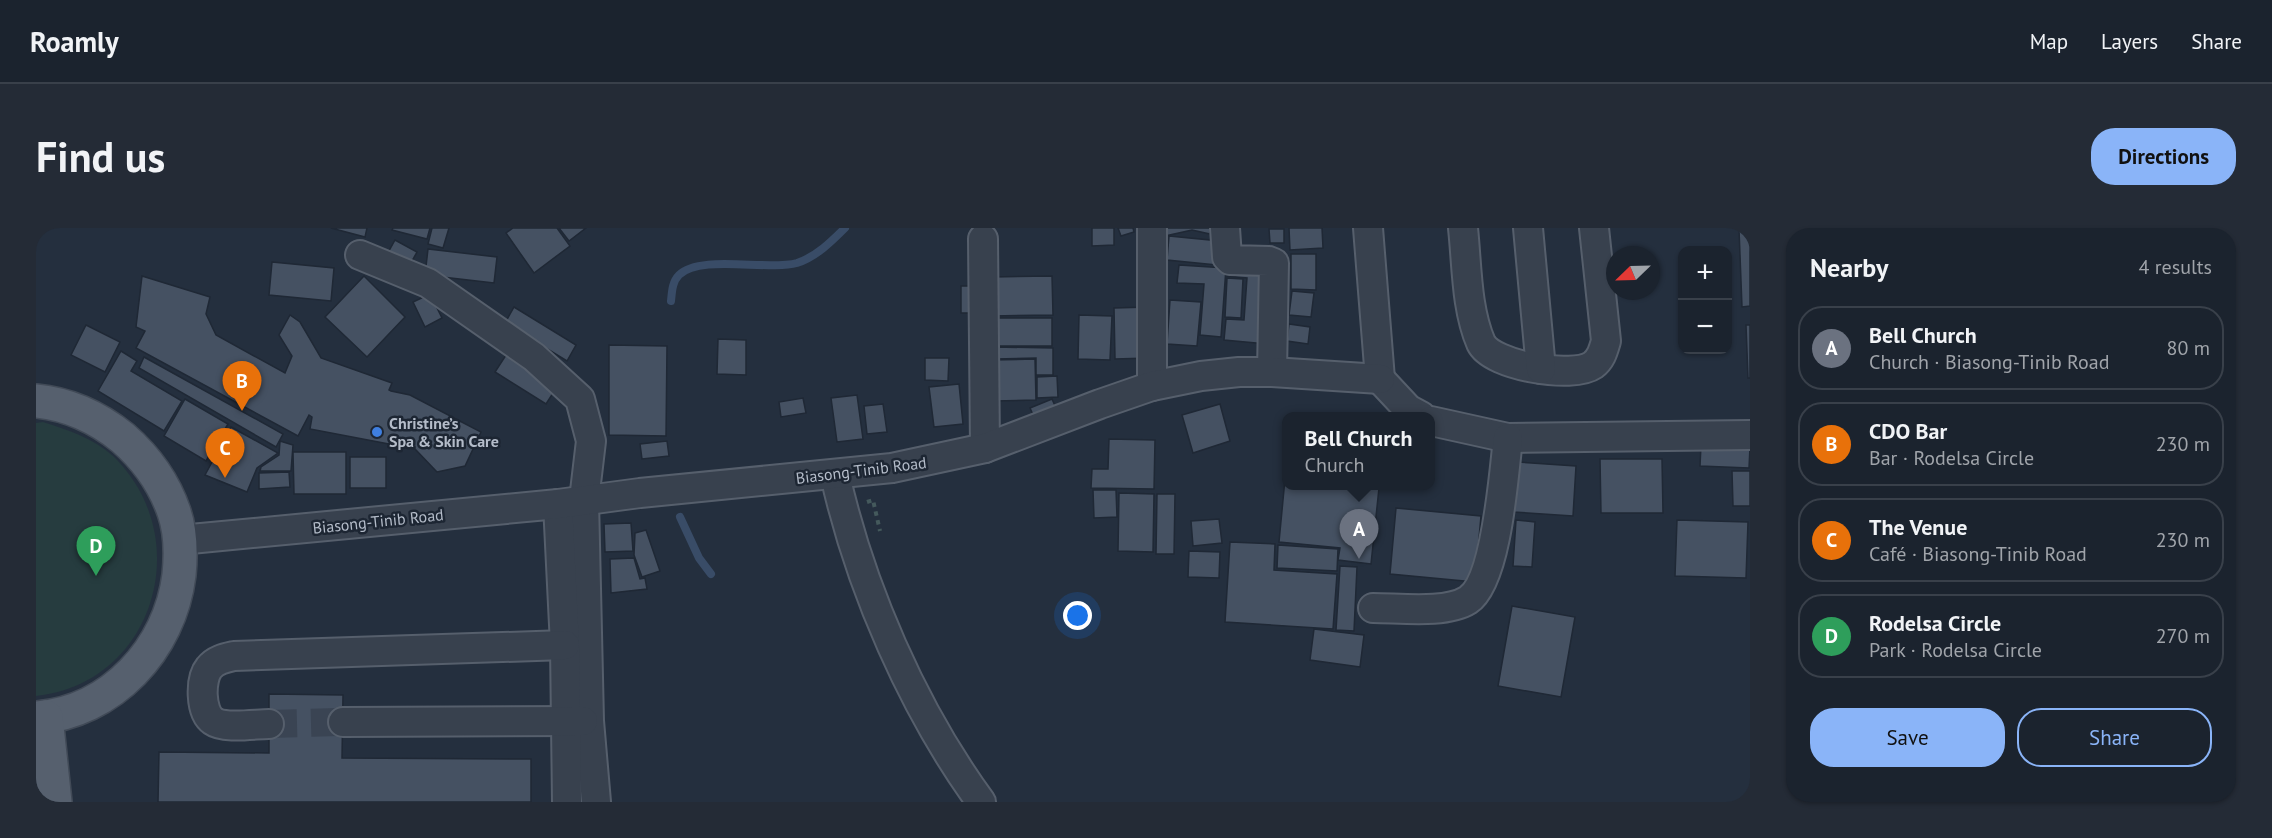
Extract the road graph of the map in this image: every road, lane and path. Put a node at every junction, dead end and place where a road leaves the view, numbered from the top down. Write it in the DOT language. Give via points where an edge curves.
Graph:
graph roads {
  1 [pos="1152,228"];
  2 [pos="1225,228"];
  3 [pos="1368,228"];
  4 [pos="1463,228"];
  5 [pos="1528,228"];
  6 [pos="1594,228"];
  7 [pos="983,239"];
  8 [pos="360,255"];
  9 [pos="1541,369"];
  10 [pos="1272,372"];
  11 [pos="1380,379"];
  12 [pos="1152,386"];
  13 [pos="36,401"];
  14 [pos="1413,412"];
  15 [pos="1435,422"];
  16 [pos="1750,435"];
  17 [pos="1508,438"];
  18 [pos="986,448"];
  19 [pos="834,475"];
  20 [pos="571,502"];
  21 [pos="180,540"];
  22 [pos="1373,608"];
  23 [pos="565,645"];
  24 [pos="41,718"];
  25 [pos="343,722"];
  26 [pos="578,722"];
  27 [pos="269,724"];
  28 [pos="55,802"];
  29 [pos="567,802"];
  30 [pos="596,802"];
  31 [pos="981,802"];
  1 -- 12 [label="street"];
  2 -- 10 [label="street" via="1230,260 1274,263"];
  3 -- 11 [label="street"];
  4 -- 9 [label="street" via="1472,309 1481,342 1496,357"];
  5 -- 9 [label="street"];
  6 -- 9 [label="street" via="1606,341 1602,356 1585,368"];
  7 -- 18 [label="street"];
  8 -- 20 [label="street" via="428,283 534,357 580,399 591,441"];
  10 -- 11 [label="street, Biasong-Tinib Road"];
  10 -- 12 [label="street, Biasong-Tinib Road" via="1211,375"];
  11 -- 14 [label="street"];
  12 -- 18 [label="street, Biasong-Tinib Road"];
  13 -- 21 [label="main road" via="92,417 131,446 163,486 175,514"];
  15 -- 17 [label="street"];
  16 -- 17 [label="street"];
  17 -- 22 [label="street" via="1497,537 1475,594 1467,601 1440,608"];
  18 -- 19 [label="street, Biasong-Tinib Road" via="892,468"];
  19 -- 20 [label="street, Biasong-Tinib Road"];
  19 -- 31 [label="street" via="842,510 883,626 922,706"];
  20 -- 21 [label="street, Biasong-Tinib Road"];
  20 -- 23 [label="street"];
  20 -- 26 [label="street"];
  21 -- 24 [label="main road" via="171,612 148,655 113,690 91,703"];
  23 -- 26 [label="street"];
  23 -- 27 [label="street" via="234,656 209,666 203,689 206,712 213,721"];
  24 -- 28 [label="main road"];
  25 -- 26 [label="street"];
  26 -- 29 [label="street"];
  26 -- 30 [label="street"];
}
